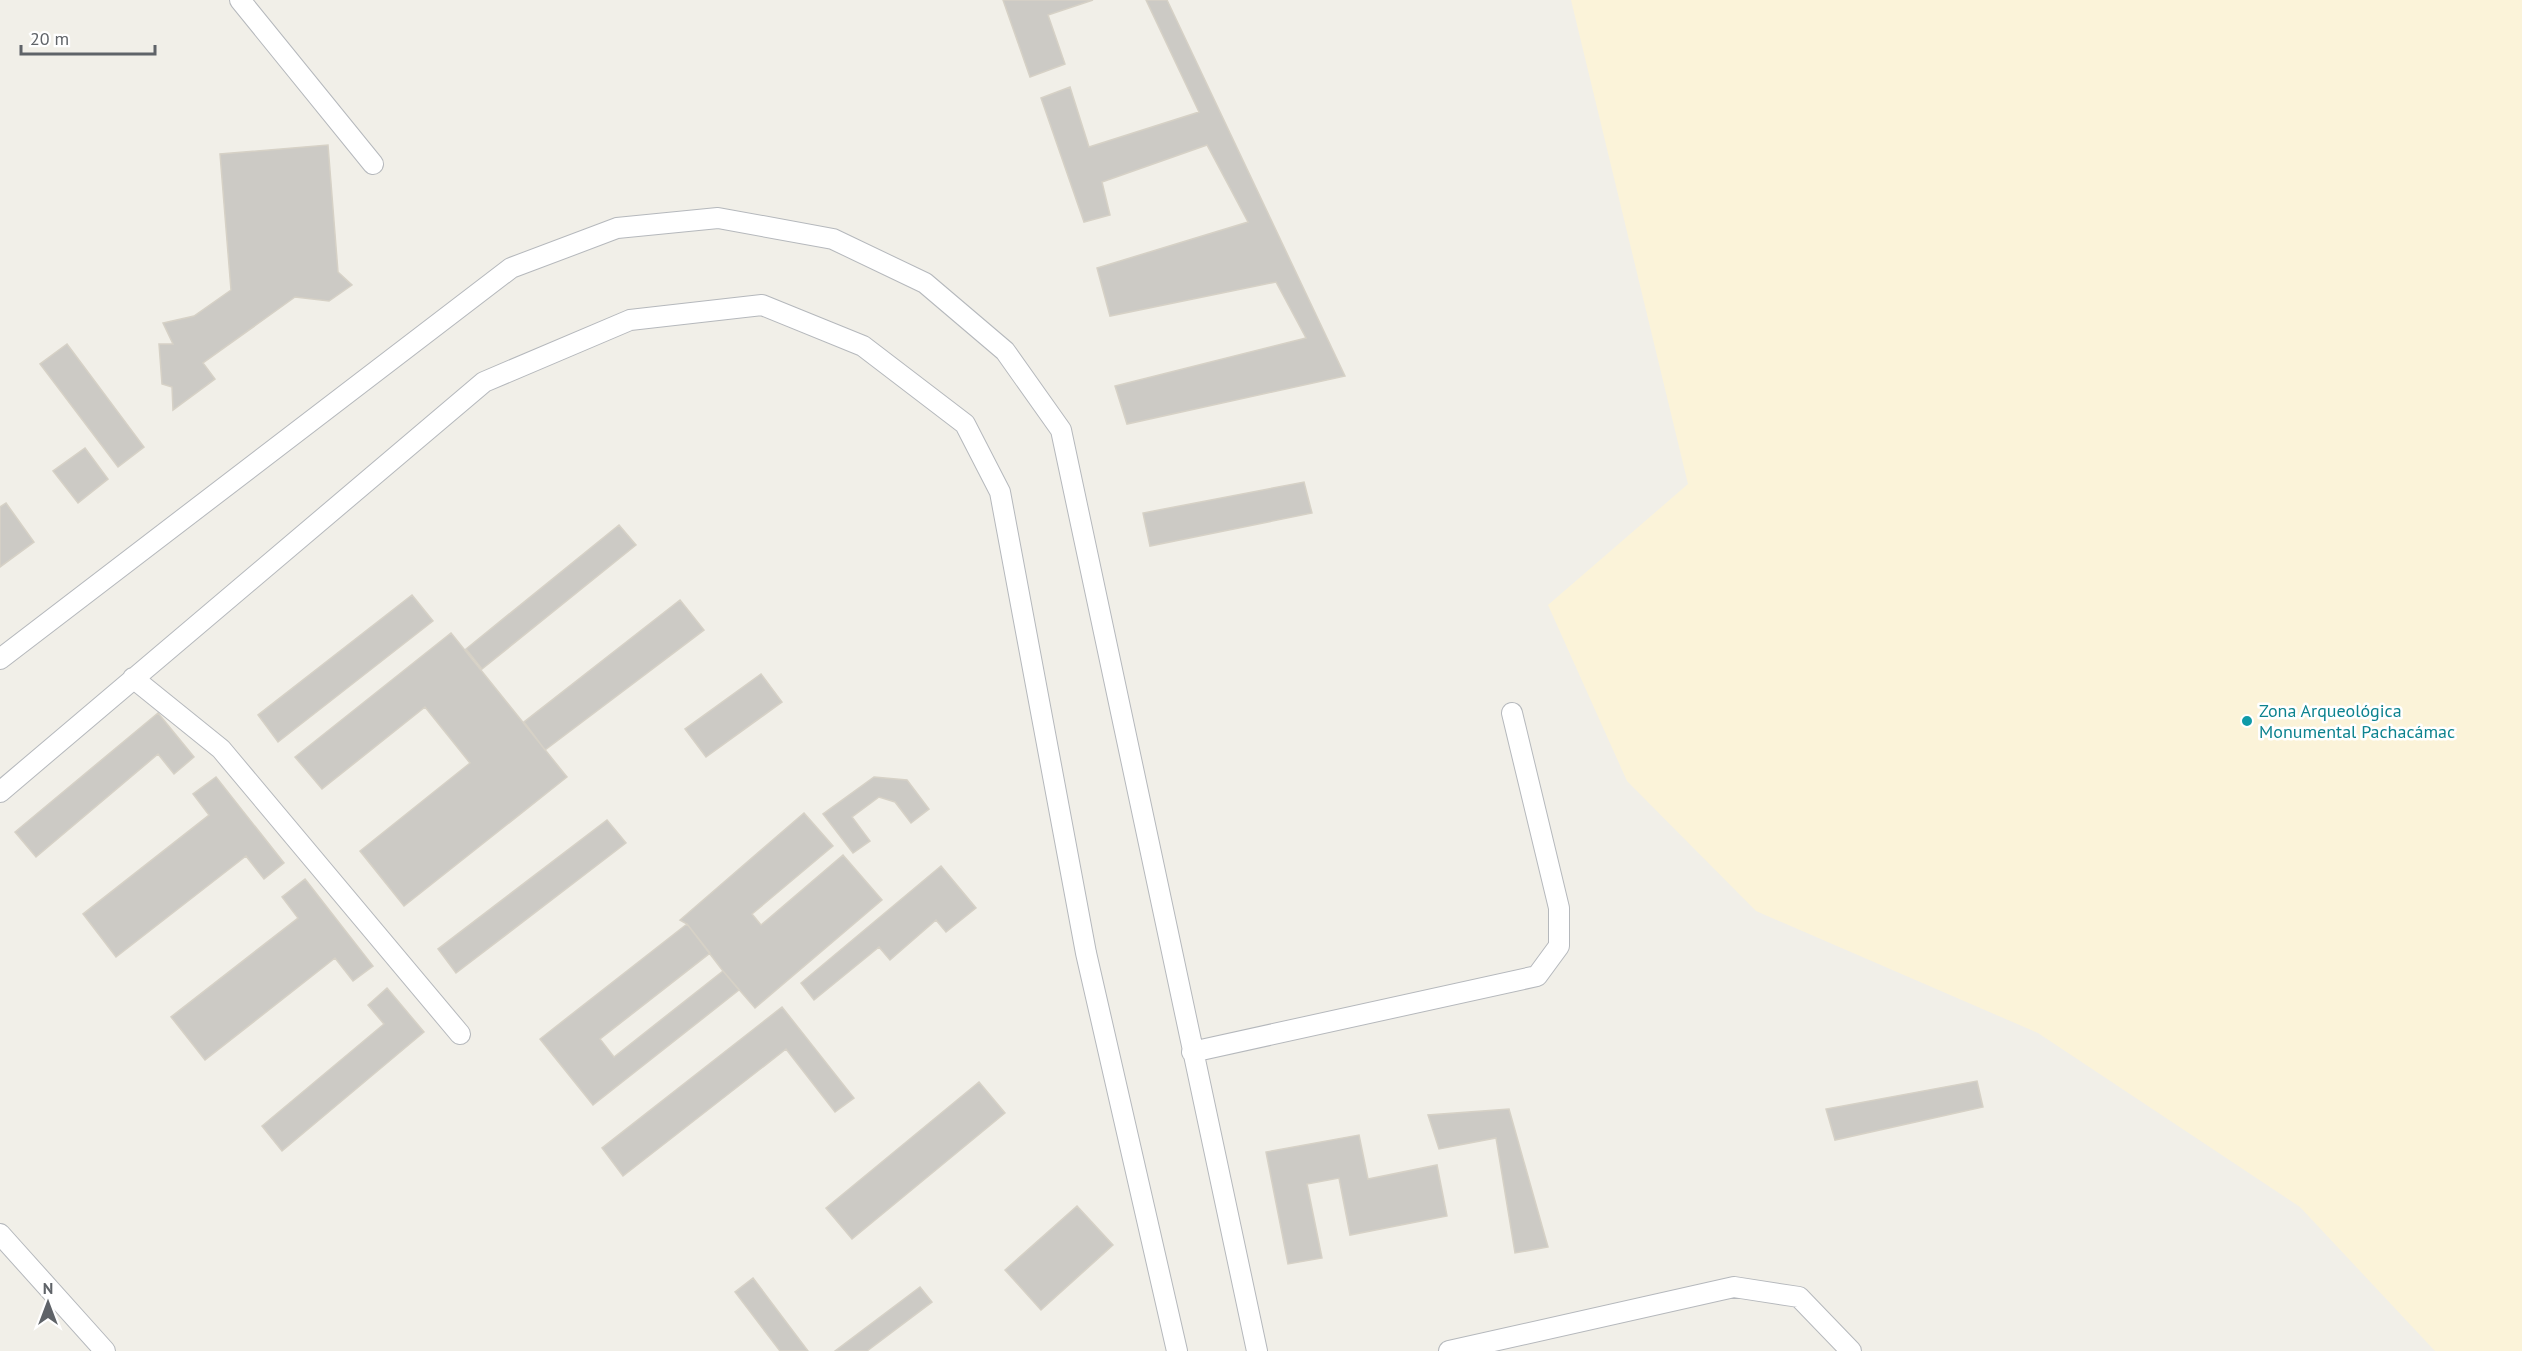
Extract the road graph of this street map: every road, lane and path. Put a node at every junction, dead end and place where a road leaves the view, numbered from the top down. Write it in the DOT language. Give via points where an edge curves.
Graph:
graph roads {
  1 [pos="240,0"];
  2 [pos="373,164"];
  3 [pos="0,659"];
  4 [pos="133,678"];
  5 [pos="1512,713"];
  6 [pos="0,792"];
  7 [pos="460,1034"];
  8 [pos="1192,1052"];
  9 [pos="0,1234"];
  10 [pos="105,1351"];
  11 [pos="1177,1351"];
  12 [pos="1255,1351"];
  13 [pos="1449,1351"];
  14 [pos="1851,1351"];
  1 -- 2 [label="lane"];
  3 -- 8 [label="lane" via="511,268 617,228 718,218 833,239 925,283 1005,351 1061,430"];
  4 -- 6 [label="lane"];
  4 -- 7 [label="lane" via="221,749"];
  4 -- 11 [label="lane" via="483,381 630,320 762,305 863,346 965,424 1000,492 1086,953"];
  5 -- 8 [label="lane" via="1559,908 1559,946 1537,976"];
  8 -- 12 [label="lane"];
  9 -- 10 [label="lane"];
  13 -- 14 [label="lane" via="1734,1287 1799,1297"];
}
